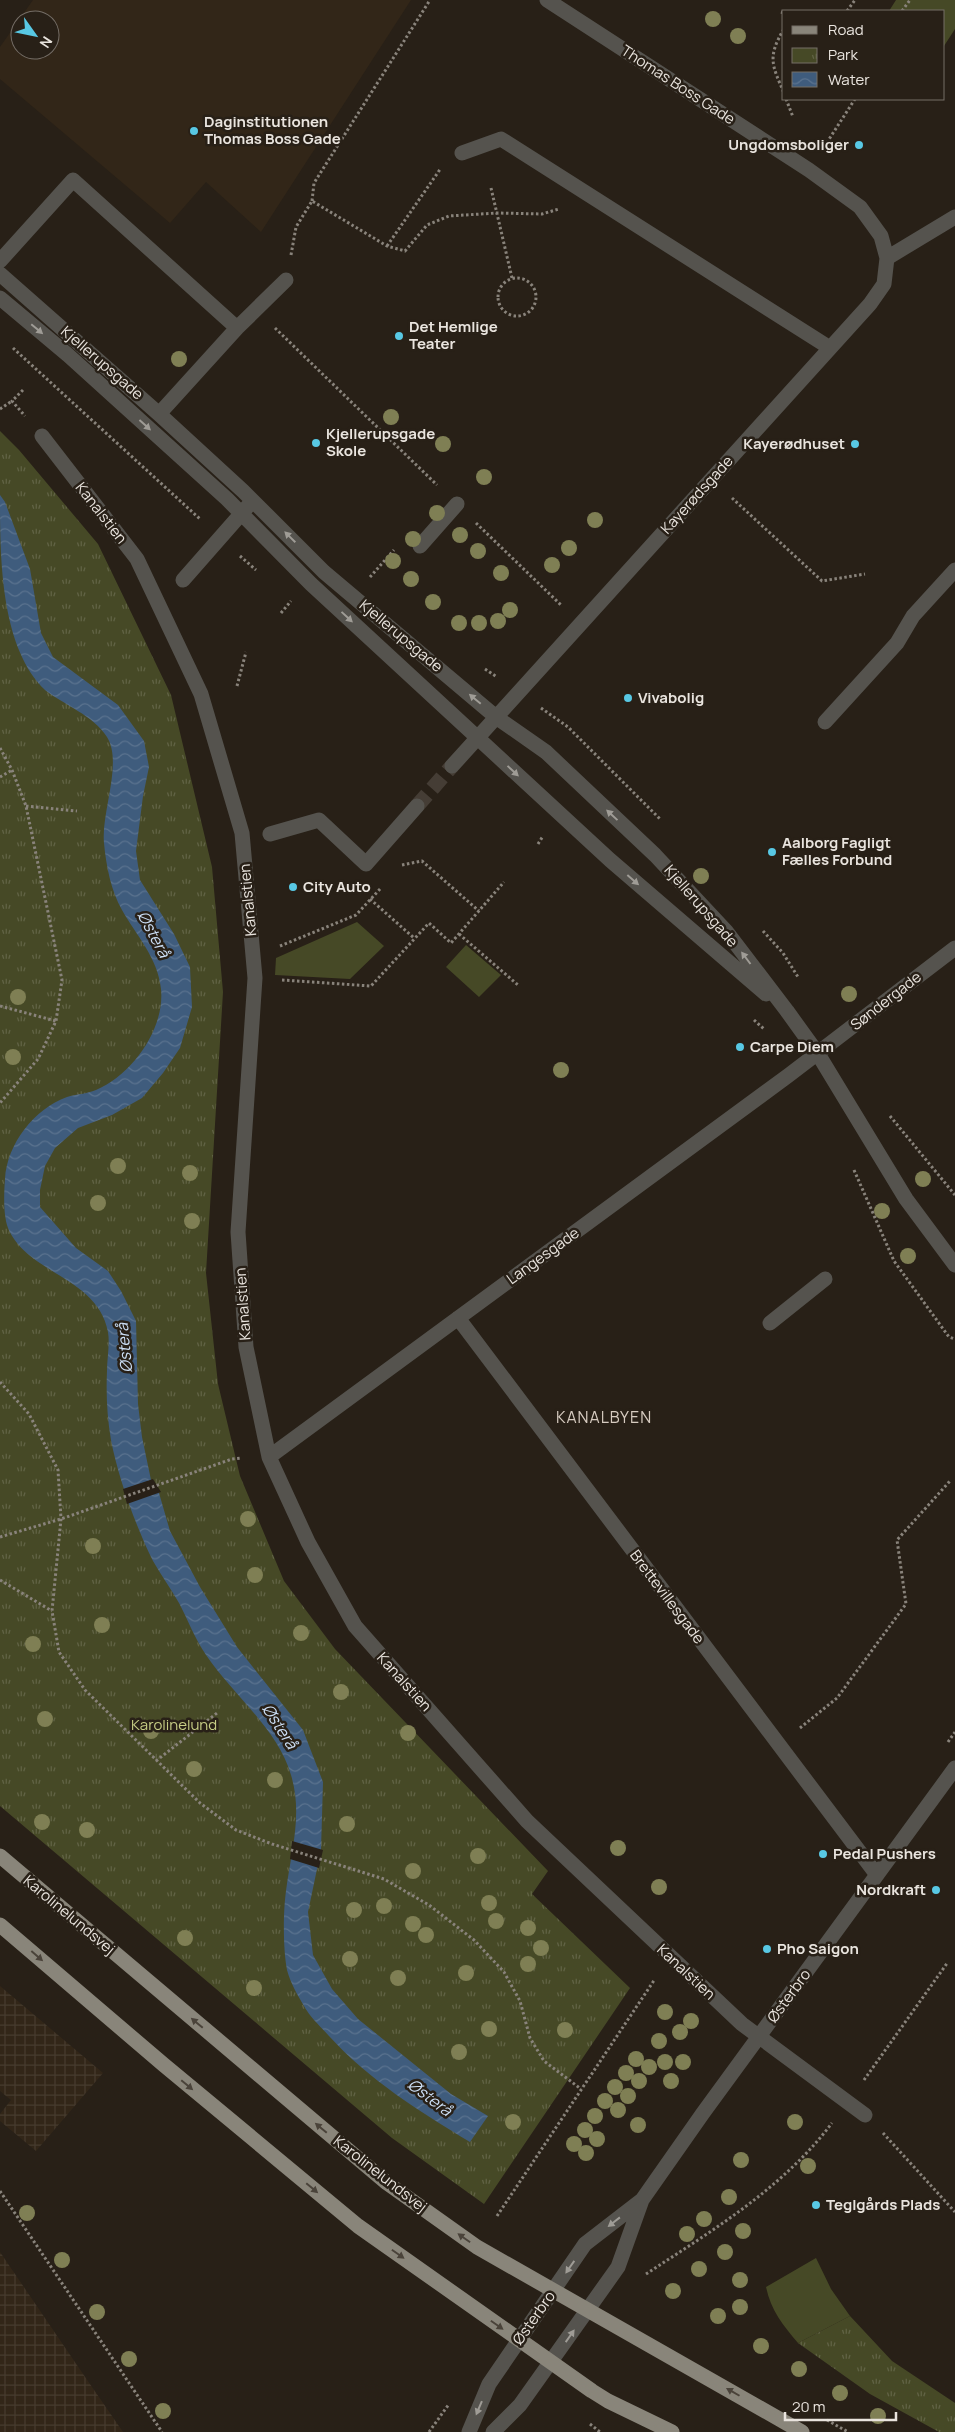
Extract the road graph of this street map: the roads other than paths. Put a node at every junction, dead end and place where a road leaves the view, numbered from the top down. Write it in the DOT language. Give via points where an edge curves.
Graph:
graph roads {
  1 [pos="547,0"];
  2 [pos="462,153"];
  3 [pos="955,217"];
  4 [pos="887,258"];
  5 [pos="0,261"];
  6 [pos="0,274"];
  7 [pos="286,280"];
  8 [pos="0,298"];
  9 [pos="237,328"];
  10 [pos="830,348"];
  11 [pos="159,414"];
  12 [pos="42,436"];
  13 [pos="253,500"];
  14 [pos="457,504"];
  15 [pos="241,514"];
  16 [pos="420,546"];
  17 [pos="955,570"];
  18 [pos="183,580"];
  19 [pos="496,717"];
  20 [pos="826,722"];
  21 [pos="477,738"];
  22 [pos="452,766"];
  23 [pos="417,806"];
  24 [pos="270,834"];
  25 [pos="955,948"];
  26 [pos="786,1011"];
  27 [pos="818,1054"];
  28 [pos="955,1265"];
  29 [pos="825,1279"];
  30 [pos="458,1318"];
  31 [pos="770,1323"];
  32 [pos="269,1457"];
  33 [pos="955,1768"];
  34 [pos="0,1856"];
  35 [pos="877,1875"];
  36 [pos="0,1924"];
  37 [pos="759,2037"];
  38 [pos="865,2115"];
  39 [pos="642,2200"];
  40 [pos="553,2290"];
  41 [pos="588,2309"];
  42 [pos="519,2340"];
  43 [pos="551,2362"];
  44 [pos="608,2401"];
  45 [pos="469,2432"];
  46 [pos="493,2432"];
  47 [pos="647,2432"];
  48 [pos="672,2432"];
  49 [pos="802,2432"];
  1 -- 4 [label="street, Thomas Boss Gade" via="809,170 860,207 882,236"];
  2 -- 10 [label="street" via="500,139"];
  3 -- 4 [label="street"];
  4 -- 10 [label="street, Kayerødsgade" via="884,284"];
  5 -- 9 [label="street" via="73,180"];
  6 -- 11 [label="street, Kjellerupsgade"];
  7 -- 9 [label="street"];
  8 -- 15 [label="street, Kjellerupsgade, one-way" via="68,355"];
  9 -- 11 [label="street"];
  10 -- 19 [label="street, Kayerødsgade"];
  11 -- 13 [label="street, Kjellerupsgade"];
  12 -- 32 [label="street, Kanalstien" via="137,560 201,694 242,833 255,978 238,1232 246,1347"];
  13 -- 15 [label="street"];
  19 -- 13 [label="street, Kjellerupsgade, one-way" via="324,572"];
  14 -- 16 [label="street"];
  15 -- 18 [label="street"];
  15 -- 21 [label="street, Kjellerupsgade, one-way" via="311,584"];
  17 -- 20 [label="street" via="913,616 897,643"];
  19 -- 21 [label="street, Kayerødsgade"];
  26 -- 19 [label="street, Kjellerupsgade, one-way" via="726,931 656,855 546,752"];
  21 -- 22 [label="street, Kayerødsgade"];
  21 -- 26 [label="street, Kjellerupsgade, one-way" via="624,873"];
  23 -- 24 [label="street" via="366,864 319,820"];
  25 -- 27 [label="street, Søndergade"];
  26 -- 27 [label="street, Kjellerupsgade"];
  27 -- 28 [label="street, Kjellerupsgade" via="906,1199"];
  27 -- 30 [label="street, Langesgade"];
  29 -- 31 [label="street"];
  30 -- 32 [label="street, Langesgade"];
  30 -- 35 [label="street, Brettevillesgade"];
  32 -- 37 [label="street, Kanalstien" via="308,1542 354,1626 527,1821"];
  33 -- 35 [label="street, Østerbro"];
  40 -- 34 [label="main road, Karolinelundsvej, one-way" via="477,2247 387,2183"];
  35 -- 37 [label="street, Østerbro"];
  36 -- 42 [label="main road, one-way" via="358,2226"];
  37 -- 38 [label="street, Kanalstien"];
  37 -- 39 [label="street, Østerbro"];
  39 -- 40 [label="street, Østerbro, one-way" via="585,2244"];
  39 -- 41 [label="street, Østerbro" via="618,2267"];
  40 -- 41 [label="main road, Karolinelundsvej"];
  40 -- 42 [label="street, Østerbro"];
  43 -- 41 [label="street, Østerbro, one-way"];
  49 -- 41 [label="main road, Karolinelundsvej, one-way"];
  42 -- 43 [label="main road"];
  42 -- 45 [label="street, Østerbro, one-way" via="489,2384"];
  43 -- 44 [label="main road"];
  43 -- 46 [label="street, Østerbro" via="520,2405"];
  44 -- 47 [label="main road"];
  44 -- 48 [label="main road"];
}
